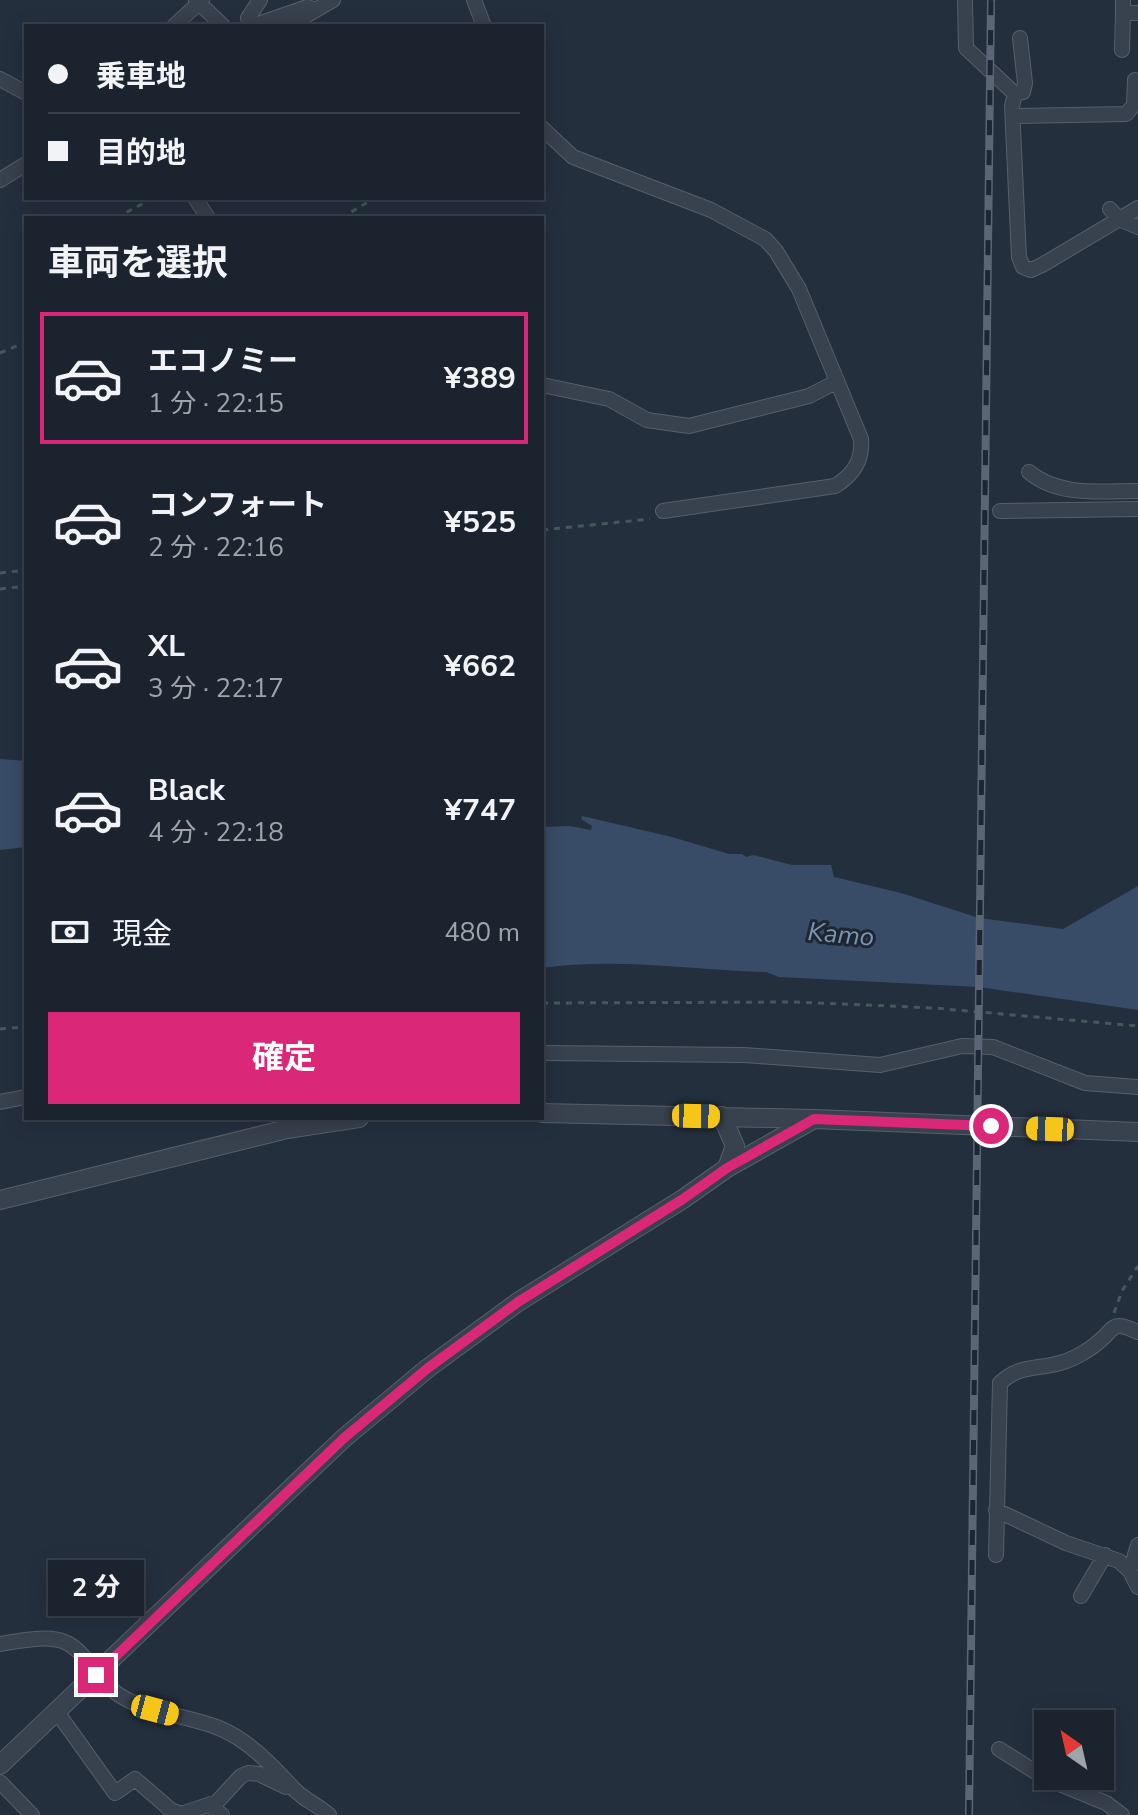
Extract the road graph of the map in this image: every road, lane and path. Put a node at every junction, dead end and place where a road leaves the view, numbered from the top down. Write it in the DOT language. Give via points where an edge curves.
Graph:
graph roads {
  1 [pos="260,0"];
  2 [pos="333,0"];
  3 [pos="474,0"];
  4 [pos="965,0"];
  5 [pos="199,1"];
  6 [pos="1128,9"];
  7 [pos="316,10"];
  8 [pos="176,24"];
  9 [pos="221,24"];
  10 [pos="292,24"];
  11 [pos="483,24"];
  12 [pos="1020,38"];
  13 [pos="1122,50"];
  14 [pos="0,79"];
  15 [pos="1132,79"];
  16 [pos="24,92"];
  17 [pos="1015,94"];
  18 [pos="1013,116"];
  19 [pos="544,130"];
  20 [pos="24,168"];
  21 [pos="2,178"];
  22 [pos="149,200"];
  23 [pos="372,200"];
  24 [pos="1138,208"];
  25 [pos="1115,214"];
  26 [pos="120,216"];
  27 [pos="344,216"];
  28 [pos="1138,227"];
  29 [pos="24,343"];
  30 [pos="0,353"];
  31 [pos="836,382"];
  32 [pos="544,385"];
  33 [pos="1029,472"];
  34 [pos="1138,491"];
  35 [pos="1138,509"];
  36 [pos="663,511"];
  37 [pos="1000,511"];
  38 [pos="544,530"];
  39 [pos="24,570"];
  40 [pos="0,573"];
  41 [pos="24,586"];
  42 [pos="0,589"];
  43 [pos="544,1003"];
  44 [pos="1138,1026"];
  45 [pos="24,1027"];
  46 [pos="0,1029"];
  47 [pos="544,1053"];
  48 [pos="1138,1087"];
  49 [pos="24,1097"];
  50 [pos="0,1102"];
  51 [pos="544,1113"];
  52 [pos="722,1116"];
  53 [pos="814,1119"];
  54 [pos="346,1120"];
  55 [pos="1138,1132"];
  56 [pos="727,1168"];
  57 [pos="0,1200"];
  58 [pos="1138,1266"];
  59 [pos="1116,1327"];
  60 [pos="1138,1332"];
  61 [pos="996,1510"];
  62 [pos="1138,1545"];
  63 [pos="996,1555"];
  64 [pos="1105,1555"];
  65 [pos="1130,1571"];
  66 [pos="1138,1587"];
  67 [pos="1081,1596"];
  68 [pos="0,1644"];
  69 [pos="96,1675"];
  70 [pos="57,1712"];
  71 [pos="999,1749"];
  72 [pos="0,1765"];
  73 [pos="0,1782"];
  74 [pos="294,1789"];
  75 [pos="307,1801"];
  76 [pos="209,1805"];
  77 [pos="32,1815"];
  78 [pos="222,1815"];
  79 [pos="316,1815"];
  80 [pos="329,1815"];
  81 [pos="1122,1815"];
  1 -- 7 [label="street" via="250,23 307,7"];
  2 -- 7 [label="street"];
  3 -- 11 [label="street"];
  4 -- 17 [label="street" via="966,48"];
  5 -- 8 [label="street"];
  5 -- 9 [label="street"];
  6 -- 13 [label="street"];
  7 -- 10 [label="street"];
  12 -- 17 [label="street" via="1025,83 1023,92"];
  14 -- 16 [label="street"];
  15 -- 18 [label="street" via="1134,105 1126,114"];
  17 -- 18 [label="street"];
  18 -- 25 [label="street" via="1023,267 1031,270"];
  19 -- 31 [label="street" via="573,157 711,210 765,239 799,289"];
  20 -- 21 [label="street"];
  22 -- 26 [label="path"];
  23 -- 27 [label="path"];
  24 -- 25 [label="street"];
  25 -- 28 [label="street"];
  29 -- 30 [label="path"];
  31 -- 32 [label="street" via="809,396 689,426 647,420 609,399"];
  31 -- 36 [label="street" via="861,439 859,460 845,480 821,490"];
  33 -- 34 [label="street" via="1040,482 1070,491"];
  35 -- 37 [label="street"];
  36 -- 38 [label="path" via="657,518"];
  39 -- 40 [label="path"];
  41 -- 42 [label="path"];
  43 -- 44 [label="path" via="796,1002"];
  45 -- 46 [label="path"];
  47 -- 48 [label="street" via="744,1055 880,1065 962,1046 993,1047 1085,1083"];
  49 -- 50 [label="street"];
  51 -- 52 [label="street"];
  52 -- 53 [label="street"];
  52 -- 56 [label="street" via="735,1146"];
  53 -- 55 [label="street"];
  53 -- 56 [label="street"];
  54 -- 57 [label="street" via="287,1129"];
  56 -- 69 [label="street" via="518,1302 428,1368 344,1438"];
  58 -- 59 [label="path" via="1117,1302 1112,1320"];
  59 -- 60 [label="street"];
  59 -- 61 [label="street" via="1059,1364 1010,1373 1000,1383"];
  61 -- 63 [label="street"];
  61 -- 64 [label="street"];
  62 -- 65 [label="street"];
  64 -- 65 [label="street"];
  64 -- 67 [label="street"];
  65 -- 66 [label="street"];
  68 -- 69 [label="street" via="35,1639 68,1643"];
  69 -- 70 [label="street"];
  69 -- 74 [label="street" via="120,1696 242,1739"];
  70 -- 72 [label="street"];
  70 -- 76 [label="street" via="115,1793 135,1779 181,1814"];
  71 -- 81 [label="street"];
  73 -- 77 [label="street"];
  74 -- 75 [label="street"];
  74 -- 76 [label="street" via="248,1773"];
  75 -- 79 [label="street"];
  75 -- 80 [label="street"];
  76 -- 78 [label="street"];
}
